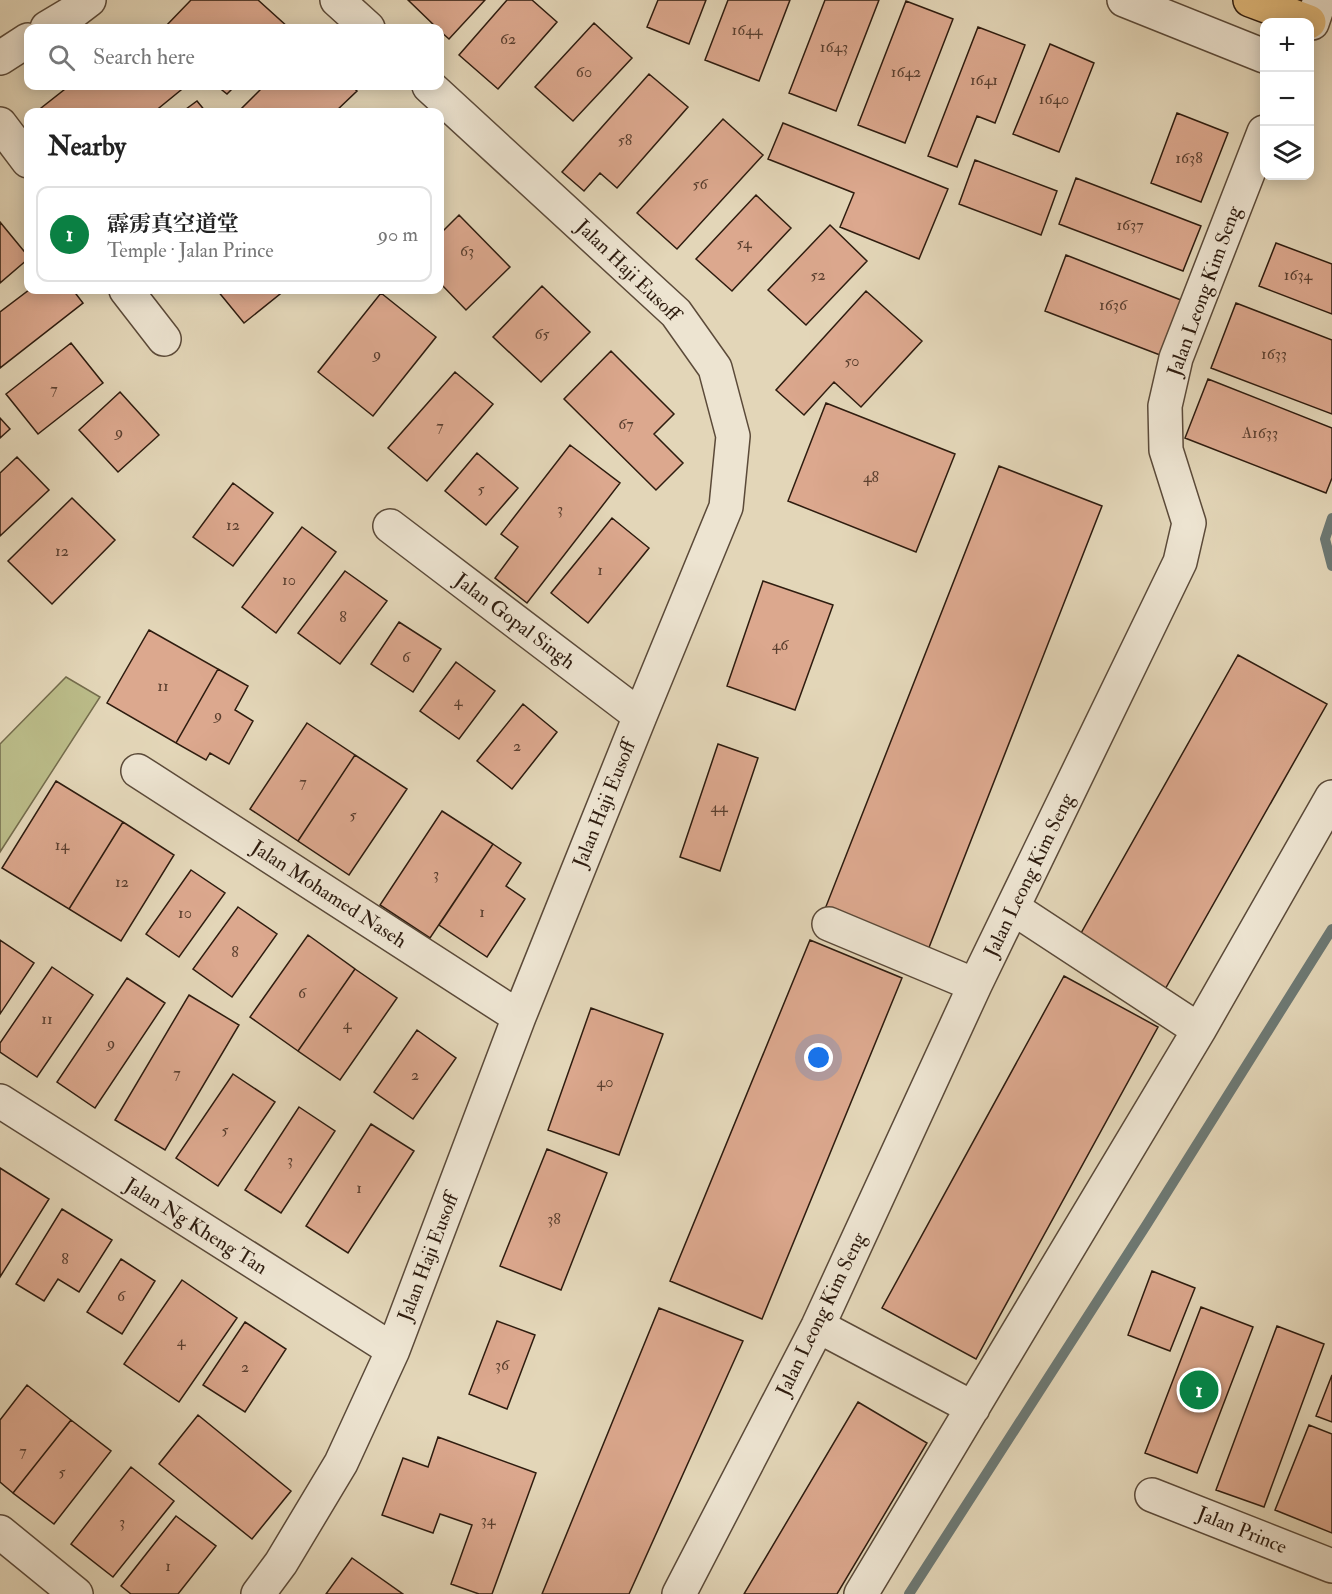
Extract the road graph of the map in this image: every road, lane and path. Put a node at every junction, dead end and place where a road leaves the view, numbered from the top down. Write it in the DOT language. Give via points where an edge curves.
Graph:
graph roads {
  1 [pos="89,0"];
  2 [pos="337,0"];
  3 [pos="1124,0"];
  4 [pos="1250,0"];
  5 [pos="1317,20"];
  6 [pos="54,24"];
  7 [pos="364,24"];
  8 [pos="24,43"];
  9 [pos="1260,54"];
  10 [pos="0,58"];
  11 [pos="433,90"];
  12 [pos="0,124"];
  13 [pos="1260,142"];
  14 [pos="24,156"];
  15 [pos="129,294"];
  16 [pos="164,339"];
  17 [pos="390,526"];
  18 [pos="639,716"];
  19 [pos="138,771"];
  20 [pos="1332,797"];
  21 [pos="1013,908"];
  22 [pos="829,924"];
  23 [pos="975,985"];
  24 [pos="519,1017"];
  25 [pos="1199,1030"];
  26 [pos="0,1101"];
  27 [pos="818,1326"];
  28 [pos="393,1350"];
  29 [pos="973,1408"];
  30 [pos="1152,1495"];
  31 [pos="0,1532"];
  32 [pos="1332,1566"];
  33 [pos="76,1594"];
  34 [pos="258,1594"];
  35 [pos="679,1594"];
  36 [pos="861,1594"];
  1 -- 6 [label="street"];
  2 -- 7 [label="street"];
  3 -- 9 [label="street"];
  4 -- 5 [label="main road"];
  8 -- 10 [label="street"];
  11 -- 18 [label="street, Jalan Haji Eusoff" via="676,313 715,368 733,436 726,507"];
  12 -- 14 [label="street"];
  13 -- 21 [label="street, Jalan Leong Kim Seng" via="1176,358 1165,406 1166,450 1189,524 1180,562"];
  15 -- 16 [label="street"];
  17 -- 18 [label="street, Jalan Gopal Singh"];
  18 -- 24 [label="street, Jalan Haji Eusoff"];
  19 -- 24 [label="street, Jalan Mohamed Naseh"];
  20 -- 25 [label="street"];
  21 -- 23 [label="street, Jalan Leong Kim Seng"];
  21 -- 25 [label="street"];
  22 -- 23 [label="street"];
  23 -- 27 [label="street, Jalan Leong Kim Seng"];
  24 -- 28 [label="street, Jalan Haji Eusoff"];
  25 -- 29 [label="street"];
  26 -- 28 [label="street, Jalan Ng Kheng Tan"];
  27 -- 29 [label="street"];
  27 -- 35 [label="street, Jalan Leong Kim Seng"];
  28 -- 34 [label="street, Jalan Haji Eusoff" via="341,1463"];
  29 -- 36 [label="street"];
  30 -- 32 [label="street, Jalan Prince"];
  31 -- 33 [label="street"];
}
